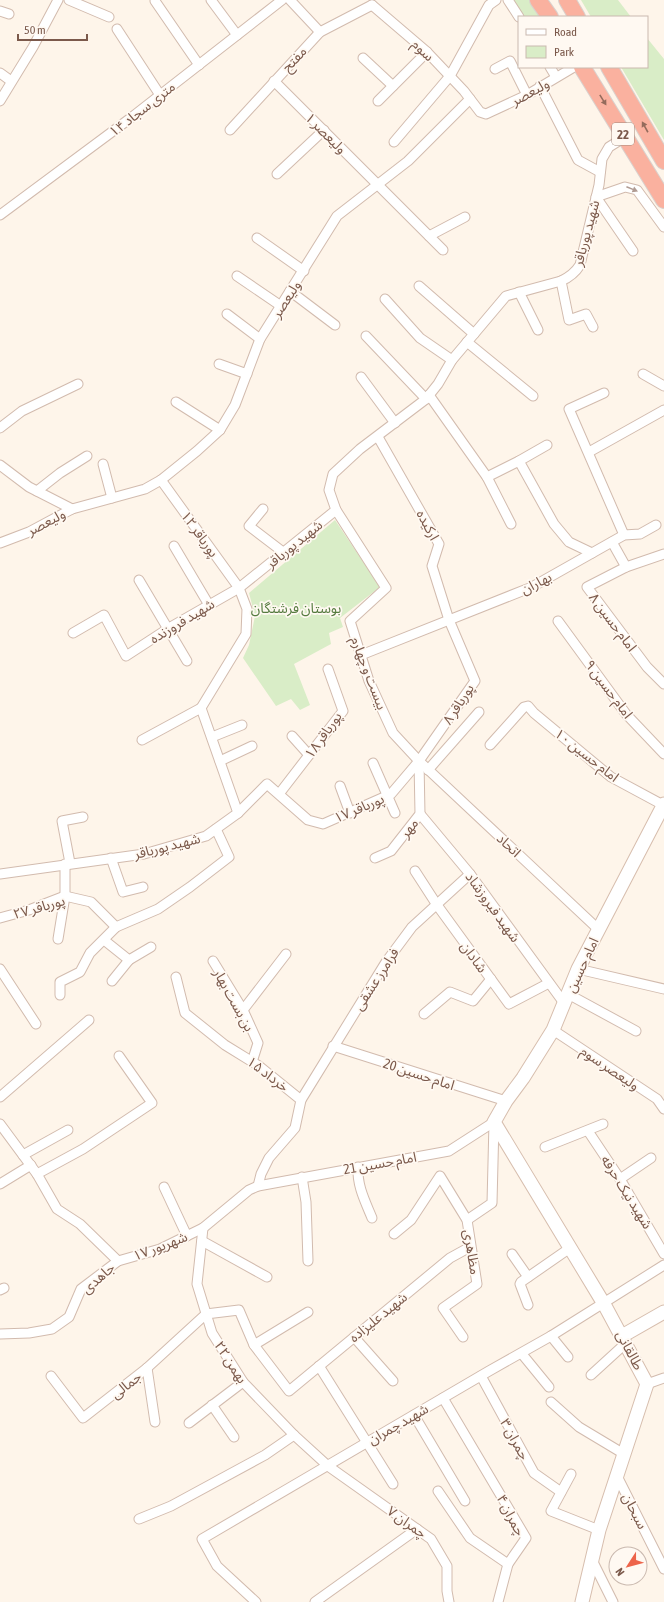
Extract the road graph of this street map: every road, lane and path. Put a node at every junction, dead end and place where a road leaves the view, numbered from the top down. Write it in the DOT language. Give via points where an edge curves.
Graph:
graph roads {
  1 [pos="58,0"];
  2 [pos="69,0"];
  3 [pos="211,0"];
  4 [pos="282,0"];
  5 [pos="290,0"];
  6 [pos="496,0"];
  7 [pos="508,0"];
  8 [pos="538,0"];
  9 [pos="544,0"];
  10 [pos="566,0"];
  11 [pos="155,1"];
  12 [pos="372,3"];
  13 [pos="518,16"];
  14 [pos="549,16"];
  15 [pos="550,16"];
  16 [pos="576,16"];
  17 [pos="109,17"];
  18 [pos="117,29"];
  19 [pos="320,32"];
  20 [pos="237,35"];
  21 [pos="427,52"];
  22 [pos="363,58"];
  23 [pos="199,65"];
  24 [pos="551,68"];
  25 [pos="572,68"];
  26 [pos="583,68"];
  27 [pos="610,68"];
  28 [pos="495,69"];
  29 [pos="0,73"];
  30 [pos="450,76"];
  31 [pos="556,77"];
  32 [pos="12,81"];
  33 [pos="274,81"];
  34 [pos="393,86"];
  35 [pos="540,86"];
  36 [pos="160,95"];
  37 [pos="527,95"];
  38 [pos="470,99"];
  39 [pos="0,101"];
  40 [pos="378,101"];
  41 [pos="230,130"];
  42 [pos="324,130"];
  43 [pos="625,137"];
  44 [pos="394,142"];
  45 [pos="664,161"];
  46 [pos="600,172"];
  47 [pos="277,174"];
  48 [pos="379,185"];
  49 [pos="596,197"];
  50 [pos="664,200"];
  51 [pos="0,215"];
  52 [pos="465,217"];
  53 [pos="664,226"];
  54 [pos="429,236"];
  55 [pos="257,238"];
  56 [pos="443,250"];
  57 [pos="633,251"];
  58 [pos="304,271"];
  59 [pos="237,276"];
  60 [pos="561,281"];
  61 [pos="419,286"];
  62 [pos="290,291"];
  63 [pos="518,292"];
  64 [pos="385,298"];
  65 [pos="281,306"];
  66 [pos="227,314"];
  67 [pos="335,325"];
  68 [pos="593,327"];
  69 [pos="538,330"];
  70 [pos="474,334"];
  71 [pos="366,336"];
  72 [pos="260,339"];
  73 [pos="467,342"];
  74 [pos="452,360"];
  75 [pos="219,364"];
  76 [pos="247,374"];
  77 [pos="643,374"];
  78 [pos="361,377"];
  79 [pos="78,384"];
  80 [pos="664,386"];
  81 [pos="604,393"];
  82 [pos="533,396"];
  83 [pos="427,397"];
  84 [pos="176,402"];
  85 [pos="664,410"];
  86 [pos="396,423"];
  87 [pos="0,428"];
  88 [pos="220,430"];
  89 [pos="378,437"];
  90 [pos="547,445"];
  91 [pos="589,452"];
  92 [pos="87,456"];
  93 [pos="519,461"];
  94 [pos="103,464"];
  95 [pos="0,465"];
  96 [pos="487,477"];
  97 [pos="161,480"];
  98 [pos="37,491"];
  99 [pos="112,498"];
  100 [pos="72,509"];
  101 [pos="263,509"];
  102 [pos="336,510"];
  103 [pos="511,524"];
  104 [pos="656,525"];
  105 [pos="624,535"];
  106 [pos="612,542"];
  107 [pos="0,543"];
  108 [pos="174,546"];
  109 [pos="284,552"];
  110 [pos="592,553"];
  111 [pos="664,554"];
  112 [pos="626,567"];
  113 [pos="139,580"];
  114 [pos="239,588"];
  115 [pos="209,605"];
  116 [pos="449,620"];
  117 [pos="558,621"];
  118 [pos="169,628"];
  119 [pos="73,633"];
  120 [pos="361,655"];
  121 [pos="187,661"];
  122 [pos="328,669"];
  123 [pos="664,684"];
  124 [pos="201,708"];
  125 [pos="479,712"];
  126 [pos="242,725"];
  127 [pos="292,736"];
  128 [pos="212,737"];
  129 [pos="142,740"];
  130 [pos="490,745"];
  131 [pos="252,746"];
  132 [pos="664,754"];
  133 [pos="309,755"];
  134 [pos="220,761"];
  135 [pos="419,762"];
  136 [pos="372,763"];
  137 [pos="428,770"];
  138 [pos="340,786"];
  139 [pos="279,794"];
  140 [pos="387,796"];
  141 [pos="664,806"];
  142 [pos="238,813"];
  143 [pos="350,813"];
  144 [pos="395,813"];
  145 [pos="420,814"];
  146 [pos="83,817"];
  147 [pos="216,829"];
  148 [pos="111,858"];
  149 [pos="375,858"];
  150 [pos="68,864"];
  151 [pos="415,871"];
  152 [pos="0,874"];
  153 [pos="470,874"];
  154 [pos="143,887"];
  155 [pos="65,896"];
  156 [pos="437,905"];
  157 [pos="0,918"];
  158 [pos="116,927"];
  159 [pos="598,929"];
  160 [pos="58,939"];
  161 [pos="104,940"];
  162 [pos="151,947"];
  163 [pos="286,954"];
  164 [pos="129,960"];
  165 [pos="212,961"];
  166 [pos="0,969"];
  167 [pos="578,969"];
  168 [pos="176,977"];
  169 [pos="491,979"];
  170 [pos="112,981"];
  171 [pos="549,983"];
  172 [pos="664,989"];
  173 [pos="60,995"];
  174 [pos="566,998"];
  175 [pos="243,1010"];
  176 [pos="424,1014"];
  177 [pos="89,1020"];
  178 [pos="36,1024"];
  179 [pos="553,1030"];
  180 [pos="636,1031"];
  181 [pos="333,1046"];
  182 [pos="119,1056"];
  183 [pos="252,1062"];
  184 [pos="660,1096"];
  185 [pos="0,1097"];
  186 [pos="301,1100"];
  187 [pos="506,1101"];
  188 [pos="664,1108"];
  189 [pos="494,1122"];
  190 [pos="0,1124"];
  191 [pos="603,1124"];
  192 [pos="68,1130"];
  193 [pos="588,1132"];
  194 [pos="545,1147"];
  195 [pos="23,1155"];
  196 [pos="651,1158"];
  197 [pos="31,1166"];
  198 [pos="358,1167"];
  199 [pos="37,1174"];
  200 [pos="302,1177"];
  201 [pos="620,1179"];
  202 [pos="0,1184"];
  203 [pos="258,1186"];
  204 [pos="164,1187"];
  205 [pos="372,1218"];
  206 [pos="467,1220"];
  207 [pos="203,1228"];
  208 [pos="394,1234"];
  209 [pos="187,1236"];
  210 [pos="202,1241"];
  211 [pos="470,1247"];
  212 [pos="570,1248"];
  213 [pos="512,1254"];
  214 [pos="664,1254"];
  215 [pos="118,1261"];
  216 [pos="308,1261"];
  217 [pos="664,1265"];
  218 [pos="267,1277"];
  219 [pos="528,1277"];
  220 [pos="604,1304"];
  221 [pos="528,1305"];
  222 [pos="308,1312"];
  223 [pos="664,1312"];
  224 [pos="206,1314"];
  225 [pos="0,1334"];
  226 [pos="551,1336"];
  227 [pos="354,1337"];
  228 [pos="463,1337"];
  229 [pos="624,1340"];
  230 [pos="254,1345"];
  231 [pos="522,1354"];
  232 [pos="568,1357"];
  233 [pos="319,1366"];
  234 [pos="147,1368"];
  235 [pos="591,1375"];
  236 [pos="51,1376"];
  237 [pos="481,1376"];
  238 [pos="664,1378"];
  239 [pos="393,1380"];
  240 [pos="243,1382"];
  241 [pos="647,1384"];
  242 [pos="549,1387"];
  243 [pos="443,1398"];
  244 [pos="551,1402"];
  245 [pos="212,1405"];
  246 [pos="414,1415"];
  247 [pos="155,1422"];
  248 [pos="189,1423"];
  249 [pos="294,1435"];
  250 [pos="234,1438"];
  251 [pos="367,1443"];
  252 [pos="624,1454"];
  253 [pos="328,1466"];
  254 [pos="571,1474"];
  255 [pos="617,1476"];
  256 [pos="393,1484"];
  257 [pos="438,1491"];
  258 [pos="561,1492"];
  259 [pos="465,1501"];
  260 [pos="139,1518"];
  261 [pos="417,1530"];
  262 [pos="599,1530"];
  263 [pos="592,1560"];
  264 [pos="508,1564"];
  265 [pos="664,1568"];
  266 [pos="256,1602"];
  267 [pos="315,1602"];
  268 [pos="450,1602"];
  269 [pos="498,1602"];
  270 [pos="582,1602"];
  271 [pos="613,1602"];
  1 -- 32 [label="street"];
  2 -- 17 [label="street"];
  3 -- 20 [label="street"];
  4 -- 20 [label="street, ۱۴ متری سجاد"];
  5 -- 19 [label="street"];
  6 -- 30 [label="street" via="489,5"];
  7 -- 13 [label="street"];
  8 -- 14 [label="highway"];
  9 -- 15 [label="highway"];
  10 -- 16 [label="highway"];
  11 -- 23 [label="street"];
  12 -- 19 [label="street, مفتح"];
  12 -- 21 [label="street, سوم"];
  18 -- 36 [label="street"];
  19 -- 33 [label="street, مفتح"];
  20 -- 23 [label="street, ۱۴ متری سجاد"];
  21 -- 30 [label="street, سوم"];
  21 -- 34 [label="street"];
  22 -- 34 [label="street"];
  23 -- 36 [label="street, ۱۴ متری سجاد"];
  24 -- 31 [label="street"];
  25 -- 31 [label="street, ولیعصر"];
  26 -- 43 [label="highway, 22, one-way"];
  45 -- 27 [label="highway, 22, one-way"];
  28 -- 37 [label="street" via="510,62"];
  29 -- 32 [label="street"];
  30 -- 38 [label="street, سوم"];
  30 -- 44 [label="street"];
  31 -- 35 [label="street, ولیعصر"];
  32 -- 39 [label="street"];
  33 -- 41 [label="street, مفتح"];
  33 -- 42 [label="street, ولیعصر ۱"];
  34 -- 40 [label="street"];
  35 -- 37 [label="street, ولیعصر"];
  35 -- 46 [label="street" via="578,160"];
  36 -- 51 [label="street, ۱۴ متری سجاد"];
  37 -- 38 [label="street, ولیعصر" via="486,114 480,112"];
  38 -- 48 [label="street, ولیعصر" via="408,161"];
  42 -- 47 [label="street"];
  42 -- 48 [label="street, ولیعصر ۱"];
  43 -- 46 [label="street, شهید پورباقر" via="609,147 602,160"];
  43 -- 50 [label="highway, 22"];
  46 -- 49 [label="street, شهید پورباقر"];
  48 -- 54 [label="street, ولیعصر ۱"];
  48 -- 58 [label="street, ولیعصر" via="337,216"];
  49 -- 53 [label="street, one-way" via="625,186 637,190"];
  49 -- 57 [label="street"];
  49 -- 60 [label="street, شهید پورباقر" via="580,265 576,272"];
  52 -- 54 [label="street"];
  54 -- 56 [label="street, ولیعصر ۱"];
  55 -- 58 [label="street"];
  58 -- 62 [label="street, ولیعصر"];
  59 -- 65 [label="street"];
  60 -- 63 [label="street, شهید پورباقر"];
  60 -- 68 [label="street" via="569,320 586,314"];
  61 -- 70 [label="street"];
  62 -- 65 [label="street, ولیعصر"];
  62 -- 67 [label="street"];
  63 -- 69 [label="street"];
  63 -- 70 [label="street, شهید پورباقر" via="506,296"];
  64 -- 74 [label="street" via="420,338"];
  65 -- 72 [label="street, ولیعصر"];
  66 -- 72 [label="street"];
  70 -- 73 [label="street, شهید پورباقر"];
  71 -- 83 [label="street"];
  72 -- 76 [label="street, ولیعصر"];
  73 -- 74 [label="street, شهید پورباقر"];
  73 -- 82 [label="street"];
  74 -- 83 [label="street, شهید پورباقر"];
  75 -- 76 [label="street"];
  76 -- 88 [label="street, ولیعصر" via="235,405"];
  77 -- 80 [label="street"];
  78 -- 86 [label="street"];
  79 -- 87 [label="street" via="22,411"];
  81 -- 91 [label="street" via="569,409"];
  83 -- 86 [label="street, شهید پورباقر"];
  83 -- 96 [label="street"];
  84 -- 88 [label="street"];
  85 -- 91 [label="street"];
  86 -- 89 [label="street, شهید پورباقر"];
  88 -- 97 [label="street, ولیعصر"];
  89 -- 102 [label="street, شهید پورباقر" via="360,449 333,474 329,490"];
  89 -- 116 [label="street, ارکیده" via="439,544 432,566"];
  90 -- 93 [label="street"];
  91 -- 105 [label="street"];
  92 -- 98 [label="street"];
  93 -- 96 [label="street"];
  93 -- 110 [label="street" via="554,524 568,542"];
  94 -- 99 [label="street"];
  95 -- 98 [label="street"];
  96 -- 103 [label="street"];
  97 -- 99 [label="street, ولیعصر" via="145,489"];
  97 -- 114 [label="street, پورباقر ۱۲"];
  98 -- 100 [label="street"];
  99 -- 100 [label="street, ولیعصر"];
  100 -- 107 [label="street, ولیعصر" via="29,532"];
  101 -- 109 [label="street" via="248,526"];
  102 -- 109 [label="street, شهید پورباقر"];
  102 -- 120 [label="street, بیست و چهارم" via="386,588 350,621"];
  104 -- 105 [label="street" via="640,534"];
  105 -- 106 [label="street, بهاران"];
  106 -- 110 [label="street, بهاران"];
  106 -- 112 [label="street"];
  108 -- 115 [label="street"];
  109 -- 114 [label="street, شهید پورباقر"];
  110 -- 116 [label="street, بهاران" via="532,587"];
  111 -- 112 [label="street, امام حسین ۸"];
  112 -- 123 [label="street, امام حسین ۸" via="587,587 647,667"];
  113 -- 118 [label="street"];
  114 -- 115 [label="street, شهید فروزنده"];
  114 -- 124 [label="street" via="247,609 246,634"];
  115 -- 118 [label="street, شهید فروزنده"];
  116 -- 120 [label="street, بهاران"];
  116 -- 135 [label="street, پورباقر ۸" via="475,681"];
  117 -- 132 [label="street, امام حسین ۹" via="626,714"];
  118 -- 119 [label="street, شهید فروزنده" via="126,656 104,615"];
  118 -- 121 [label="street"];
  120 -- 135 [label="street, بیست و چهارم" via="369,681 394,733"];
  122 -- 133 [label="street, پورباقر ۱۸" via="342,711"];
  124 -- 128 [label="street"];
  124 -- 129 [label="street"];
  125 -- 137 [label="street"];
  126 -- 128 [label="street"];
  127 -- 133 [label="street"];
  128 -- 134 [label="street"];
  130 -- 141 [label="street, امام حسین ۱۰" via="524,707 528,706 611,777"];
  131 -- 134 [label="street"];
  133 -- 139 [label="street, پورباقر ۱۸"];
  134 -- 142 [label="street"];
  135 -- 137 [label="street, اتحاد"];
  135 -- 140 [label="street, پورباقر ۱۷" via="392,794"];
  135 -- 145 [label="street, مهر"];
  136 -- 140 [label="street"];
  137 -- 159 [label="street, اتحاد"];
  138 -- 143 [label="street"];
  139 -- 142 [label="street, پورباقر ۱۷" via="267,784"];
  139 -- 143 [label="street, پورباقر ۱۷" via="308,820 323,824"];
  140 -- 143 [label="street, پورباقر ۱۷"];
  140 -- 144 [label="street"];
  141 -- 159 [label="street, امام حسین"];
  142 -- 147 [label="street, شهید پورباقر"];
  145 -- 149 [label="street, مهر" via="391,850"];
  145 -- 153 [label="street, شهید فیروزشاد"];
  146 -- 150 [label="street" via="62,821"];
  147 -- 148 [label="street, شهید پورباقر" via="206,836 158,850"];
  147 -- 158 [label="street" via="229,857 158,909"];
  148 -- 150 [label="street, شهید پورباقر"];
  148 -- 154 [label="street" via="123,892"];
  150 -- 152 [label="street, شهید پورباقر"];
  150 -- 155 [label="street"];
  151 -- 156 [label="street, شادان"];
  153 -- 156 [label="street, فرامرز عشقی"];
  153 -- 171 [label="street, شهید فیروزشاد"];
  155 -- 157 [label="street, پورباقر ۲۷"];
  155 -- 158 [label="street, پورباقر ۲۷" via="91,902"];
  155 -- 160 [label="street"];
  156 -- 169 [label="street, شادان"];
  156 -- 181 [label="street, فرامرز عشقی" via="412,927 386,962"];
  158 -- 161 [label="street"];
  159 -- 167 [label="street, امام حسین"];
  161 -- 164 [label="street"];
  161 -- 173 [label="street" via="90,953 80,972 60,982"];
  162 -- 164 [label="street"];
  163 -- 175 [label="street"];
  164 -- 170 [label="street"];
  165 -- 175 [label="street, بن بست بهار"];
  166 -- 178 [label="street"];
  167 -- 172 [label="street"];
  167 -- 174 [label="street, امام حسین"];
  168 -- 183 [label="street, ۱۵ خرداد" via="185,1013 225,1045"];
  169 -- 171 [label="street, شادان" via="509,1004"];
  169 -- 176 [label="street" via="473,1002 450,992"];
  171 -- 174 [label="street, شهید فیروزشاد"];
  174 -- 179 [label="street, امام حسین"];
  174 -- 180 [label="street"];
  175 -- 183 [label="street, بن بست بهار" via="258,1043"];
  177 -- 185 [label="street"];
  179 -- 184 [label="street, ولیعصر سوم"];
  179 -- 187 [label="street, امام حسین"];
  181 -- 186 [label="street, فرامرز عشقی"];
  181 -- 187 [label="street, امام حسین 20"];
  182 -- 199 [label="street" via="152,1103 82,1149"];
  183 -- 186 [label="street, ۱۵ خرداد"];
  184 -- 188 [label="street, ولیعصر سوم"];
  186 -- 203 [label="street, ۱۵ خرداد" via="295,1128 269,1158"];
  187 -- 189 [label="street, امام حسین"];
  189 -- 198 [label="street, امام حسین 21" via="449,1151"];
  189 -- 206 [label="street" via="492,1203"];
  189 -- 212 [label="street, طالقانی"];
  190 -- 195 [label="street, ۱۷ شهریور"];
  191 -- 193 [label="street"];
  192 -- 195 [label="street"];
  193 -- 194 [label="street"];
  193 -- 201 [label="street, شهید نیک حرفه"];
  195 -- 197 [label="street, ۱۷ شهریور"];
  196 -- 201 [label="street"];
  197 -- 199 [label="street, ۱۷ شهریور"];
  197 -- 202 [label="street"];
  198 -- 200 [label="street, امام حسین 21"];
  198 -- 205 [label="street" via="361,1192"];
  199 -- 215 [label="street, ۱۷ شهریور" via="57,1209 80,1224"];
  200 -- 203 [label="street, امام حسین 21"];
  200 -- 216 [label="street" via="306,1202"];
  201 -- 214 [label="street, شهید نیک حرفه"];
  203 -- 207 [label="street, ۱۷ شهریور" via="249,1190"];
  204 -- 209 [label="street"];
  206 -- 208 [label="street, مظاهری" via="440,1176 411,1220"];
  206 -- 211 [label="street, مظاهری"];
  207 -- 209 [label="street, ۱۷ شهریور"];
  207 -- 210 [label="street, ۲۲ بهمن"];
  209 -- 215 [label="street, ۱۷ شهریور" via="160,1249"];
  210 -- 218 [label="street"];
  210 -- 224 [label="street, ۲۲ بهمن" via="197,1284"];
  211 -- 227 [label="street, شهید علیزاده" via="450,1258"];
  211 -- 228 [label="street, مظاهری" via="477,1284 443,1308"];
  212 -- 219 [label="street"];
  212 -- 220 [label="street, طالقانی"];
  213 -- 219 [label="street"];
  215 -- 225 [label="street, جاهدی" via="81,1289 69,1316 52,1329"];
  217 -- 220 [label="street, شهید چمران"];
  219 -- 221 [label="street" via="520,1284"];
  220 -- 226 [label="street, شهید چمران"];
  220 -- 229 [label="street, طالقانی"];
  222 -- 230 [label="street"];
  223 -- 229 [label="street"];
  224 -- 230 [label="street" via="239,1310"];
  224 -- 234 [label="street, جمالی"];
  224 -- 240 [label="street, ۲۲ بهمن" via="212,1333"];
  226 -- 231 [label="street, شهید چمران"];
  226 -- 232 [label="street"];
  227 -- 233 [label="street, شهید علیزاده"];
  227 -- 239 [label="street"];
  229 -- 235 [label="street"];
  229 -- 241 [label="street, طالقانی"];
  230 -- 233 [label="street, شهید علیزاده" via="289,1390"];
  231 -- 237 [label="street, شهید چمران"];
  231 -- 242 [label="street"];
  233 -- 251 [label="street"];
  234 -- 236 [label="street, جمالی" via="83,1418"];
  234 -- 247 [label="street"];
  237 -- 243 [label="street, شهید چمران"];
  237 -- 258 [label="street, چمران ۳" via="534,1473"];
  238 -- 241 [label="street"];
  240 -- 245 [label="street"];
  240 -- 249 [label="street, ۲۲ بهمن"];
  241 -- 252 [label="street, طالقانی"];
  243 -- 246 [label="street, شهید چمران"];
  243 -- 264 [label="street, چمران ۴" via="526,1538"];
  244 -- 252 [label="street" via="579,1427"];
  245 -- 248 [label="street"];
  245 -- 250 [label="street"];
  246 -- 251 [label="street, شهید چمران"];
  246 -- 259 [label="street"];
  249 -- 253 [label="street, ۲۲ بهمن"];
  249 -- 260 [label="street" via="265,1456 171,1506"];
  251 -- 253 [label="street, شهید چمران"];
  251 -- 256 [label="street"];
  252 -- 255 [label="street, طالقانی"];
  253 -- 261 [label="street, چمران ۷"];
  253 -- 266 [label="street, شهید چمران" via="202,1539 218,1566"];
  254 -- 258 [label="street"];
  255 -- 262 [label="street, طالقانی"];
  255 -- 265 [label="street, سبحان"];
  257 -- 264 [label="street" via="470,1538"];
  258 -- 262 [label="street" via="551,1512"];
  261 -- 267 [label="street"];
  261 -- 268 [label="street, چمران ۷" via="431,1539 447,1566 447,1591"];
  262 -- 263 [label="street, طالقانی"];
  263 -- 270 [label="street, طالقانی"];
  263 -- 271 [label="street"];
  264 -- 269 [label="street"];
}
